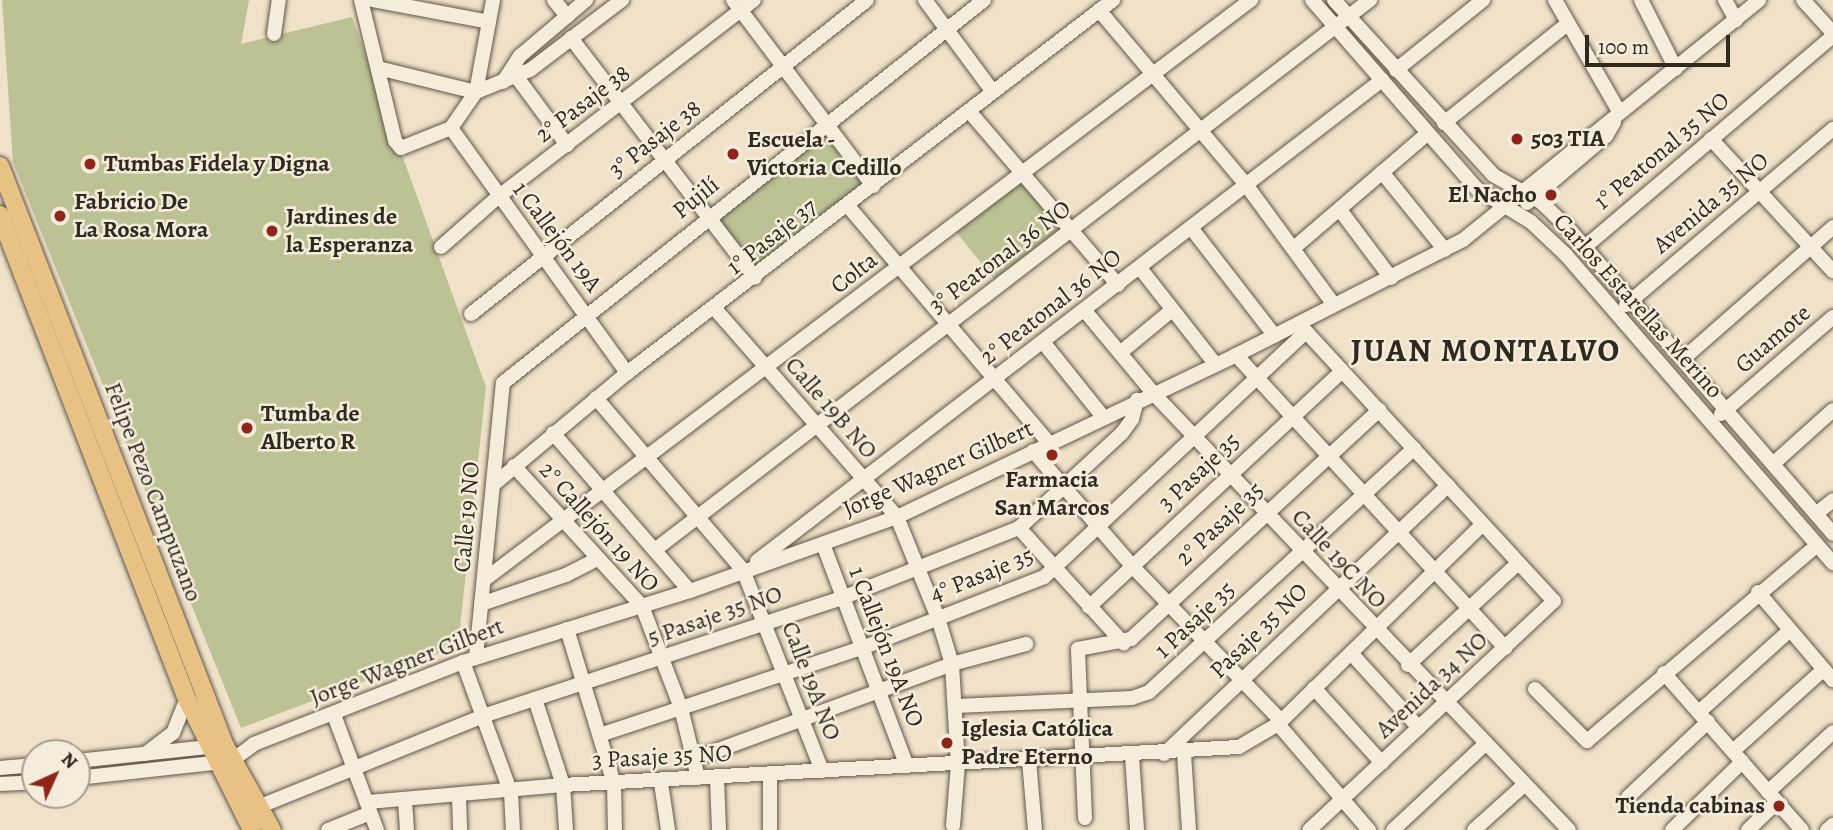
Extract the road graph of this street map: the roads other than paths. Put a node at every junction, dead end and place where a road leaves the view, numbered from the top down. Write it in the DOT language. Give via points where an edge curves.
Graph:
graph roads {
  1 [pos="279,0"];
  2 [pos="361,0"];
  3 [pos="373,0"];
  4 [pos="493,0"];
  5 [pos="554,0"];
  6 [pos="586,0"];
  7 [pos="622,0"];
  8 [pos="754,0"];
  9 [pos="867,0"];
  10 [pos="925,0"];
  11 [pos="984,0"];
  12 [pos="1113,0"];
  13 [pos="1251,0"];
  14 [pos="1312,0"];
  15 [pos="1334,0"];
  16 [pos="1370,0"];
  17 [pos="1483,0"];
  18 [pos="1555,0"];
  19 [pos="1641,0"];
  20 [pos="1725,0"];
  21 [pos="1759,0"];
  22 [pos="1803,0"];
  23 [pos="737,5"];
  24 [pos="1100,10"];
  25 [pos="566,16"];
  26 [pos="1349,17"];
  27 [pos="1736,20"];
  28 [pos="489,22"];
  29 [pos="1567,24"];
  30 [pos="1334,26"];
  31 [pos="946,30"];
  32 [pos="274,34"];
  33 [pos="1833,35"];
  34 [pos="571,38"];
  35 [pos="782,67"];
  36 [pos="378,68"];
  37 [pos="1676,69"];
  38 [pos="1396,70"];
  39 [pos="1152,71"];
  40 [pos="510,80"];
  41 [pos="1382,80"];
  42 [pos="477,92"];
  43 [pos="993,92"];
  44 [pos="621,105"];
  45 [pos="969,111"];
  46 [pos="1617,115"];
  47 [pos="1444,123"];
  48 [pos="823,125"];
  49 [pos="451,128"];
  50 [pos="1833,129"];
  51 [pos="1202,130"];
  52 [pos="1428,133"];
  53 [pos="1711,139"];
  54 [pos="567,145"];
  55 [pos="664,162"];
  56 [pos="0,166"];
  57 [pos="1382,172"];
  58 [pos="1021,173"];
  59 [pos="873,186"];
  60 [pos="1247,186"];
  61 [pos="1519,192"];
  62 [pos="1760,192"];
  63 [pos="498,197"];
  64 [pos="1534,197"];
  65 [pos="848,206"];
  66 [pos="1340,210"];
  67 [pos="1510,210"];
  68 [pos="0,215"];
  69 [pos="708,218"];
  70 [pos="1833,228"];
  71 [pos="1192,229"];
  72 [pos="1072,232"];
  73 [pos="441,247"];
  74 [pos="1295,247"];
  75 [pos="1585,247"];
  76 [pos="1811,247"];
  77 [pos="1445,250"];
  78 [pos="541,255"];
  79 [pos="901,265"];
  80 [pos="1140,268"];
  81 [pos="1833,271"];
  82 [pos="755,278"];
  83 [pos="1391,278"];
  84 [pos="1118,285"];
  85 [pos="1631,300"];
  86 [pos="1334,305"];
  87 [pos="715,309"];
  88 [pos="1172,310"];
  89 [pos="1085,311"];
  90 [pos="1618,313"];
  91 [pos="471,314"];
  92 [pos="585,314"];
  93 [pos="1833,317"];
  94 [pos="952,323"];
  95 [pos="1303,328"];
  96 [pos="1275,336"];
  97 [pos="1043,342"];
  98 [pos="1120,353"];
  99 [pos="1236,355"];
  100 [pos="1683,359"];
  101 [pos="1216,365"];
  102 [pos="767,369"];
  103 [pos="1342,371"];
  104 [pos="627,373"];
  105 [pos="997,378"];
  106 [pos="1256,378"];
  107 [pos="504,382"];
  108 [pos="1153,393"];
  109 [pos="596,398"];
  110 [pos="1137,400"];
  111 [pos="1727,409"];
  112 [pos="1379,410"];
  113 [pos="1833,410"];
  114 [pos="1103,417"];
  115 [pos="1292,417"];
  116 [pos="1712,422"];
  117 [pos="816,423"];
  118 [pos="554,433"];
  119 [pos="1194,437"];
  120 [pos="1049,443"];
  121 [pos="1414,448"];
  122 [pos="1033,451"];
  123 [pos="1327,455"];
  124 [pos="647,458"];
  125 [pos="1774,463"];
  126 [pos="514,466"];
  127 [pos="1229,474"];
  128 [pos="863,479"];
  129 [pos="493,485"];
  130 [pos="1448,485"];
  131 [pos="1064,490"];
  132 [pos="605,491"];
  133 [pos="1363,492"];
  134 [pos="1833,500"];
  135 [pos="1264,512"];
  136 [pos="1816,514"];
  137 [pos="699,516"];
  138 [pos="897,517"];
  139 [pos="565,523"];
  140 [pos="1483,524"];
  141 [pos="1097,527"];
  142 [pos="1018,528"];
  143 [pos="1399,531"];
  144 [pos="1833,534"];
  145 [pos="823,544"];
  146 [pos="1817,545"];
  147 [pos="656,548"];
  148 [pos="1301,551"];
  149 [pos="597,559"];
  150 [pos="1518,563"];
  151 [pos="1833,564"];
  152 [pos="1133,567"];
  153 [pos="746,569"];
  154 [pos="919,569"];
  155 [pos="1054,569"];
  156 [pos="1436,570"];
  157 [pos="484,580"];
  158 [pos="1336,588"];
  159 [pos="690,591"];
  160 [pos="1758,592"];
  161 [pos="842,598"];
  162 [pos="1169,603"];
  163 [pos="481,604"];
  164 [pos="642,606"];
  165 [pos="1089,607"];
  166 [pos="1470,609"];
  167 [pos="938,618"];
  168 [pos="764,622"];
  169 [pos="567,629"];
  170 [pos="1374,629"];
  171 [pos="1790,630"];
  172 [pos="1205,641"];
  173 [pos="1026,643"];
  174 [pos="1124,644"];
  175 [pos="862,648"];
  176 [pos="1505,648"];
  177 [pos="1351,653"];
  178 [pos="663,659"];
  179 [pos="469,660"];
  180 [pos="952,664"];
  181 [pos="1408,665"];
  182 [pos="1664,673"];
  183 [pos="1828,674"];
  184 [pos="785,675"];
  185 [pos="1242,679"];
  186 [pos="583,683"];
  187 [pos="1314,688"];
  188 [pos="1535,689"];
  189 [pos="879,694"];
  190 [pos="187,699"];
  191 [pos="535,699"];
  192 [pos="1077,699"];
  193 [pos="1444,703"];
  194 [pos="956,706"];
  195 [pos="681,708"];
  196 [pos="334,715"];
  197 [pos="483,716"];
  198 [pos="1704,717"];
  199 [pos="802,719"];
  200 [pos="1279,722"];
  201 [pos="1419,728"];
  202 [pos="1833,732"];
  203 [pos="600,735"];
  204 [pos="1485,746"];
  205 [pos="1184,753"];
  206 [pos="220,754"];
  207 [pos="1164,754"];
  208 [pos="144,755"];
  209 [pos="1132,756"];
  210 [pos="1737,757"];
  211 [pos="1083,758"];
  212 [pos="694,759"];
  213 [pos="91,760"];
  214 [pos="1028,761"];
  215 [pos="1382,763"];
  216 [pos="958,764"];
  217 [pos="21,766"];
  218 [pos="354,766"];
  219 [pos="907,766"];
  220 [pos="0,768"];
  221 [pos="822,771"];
  222 [pos="770,774"];
  223 [pos="91,776"];
  224 [pos="698,778"];
  225 [pos="717,778"];
  226 [pos="21,783"];
  227 [pos="662,783"];
  228 [pos="0,784"];
  229 [pos="614,784"];
  230 [pos="563,785"];
  231 [pos="1524,785"];
  232 [pos="511,793"];
  233 [pos="459,797"];
  234 [pos="1628,797"];
  235 [pos="1772,797"];
  236 [pos="1343,799"];
  237 [pos="405,801"];
  238 [pos="258,807"];
  239 [pos="369,807"];
  240 [pos="1085,818"];
  241 [pos="953,825"];
  242 [pos="1833,825"];
  243 [pos="1566,829"];
  244 [pos="252,830"];
  245 [pos="272,830"];
  246 [pos="328,830"];
  247 [pos="377,830"];
  248 [pos="407,830"];
  249 [pos="460,830"];
  250 [pos="513,830"];
  251 [pos="566,830"];
  252 [pos="615,830"];
  253 [pos="668,830"];
  254 [pos="719,830"];
  255 [pos="770,830"];
  256 [pos="1035,830"];
  257 [pos="1137,830"];
  258 [pos="1189,830"];
  259 [pos="1309,830"];
  260 [pos="1370,830"];
  261 [pos="1392,830"];
  262 [pos="1474,830"];
  263 [pos="1672,830"];
  264 [pos="1748,830"];
  265 [pos="1802,830"];
  266 [pos="1828,830"];
  1 -- 32 [label="street"];
  2 -- 36 [label="street"];
  3 -- 28 [label="street"];
  4 -- 28 [label="street"];
  5 -- 25 [label="street"];
  6 -- 25 [label="street"];
  7 -- 34 [label="street"];
  8 -- 23 [label="street, 2° Pasaje 38"];
  9 -- 35 [label="street, 3° Pasaje 38"];
  10 -- 31 [label="street"];
  11 -- 31 [label="street, Pujilí"];
  12 -- 24 [label="street, 1° Pasaje 37"];
  13 -- 39 [label="street, Colta"];
  14 -- 30 [label="street, Carlos Estarellas Merino"];
  15 -- 26 [label="street, Carlos Estarellas Merino"];
  16 -- 26 [label="street, 3° Peatonal 36 NO"];
  17 -- 38 [label="street"];
  18 -- 29 [label="street"];
  19 -- 37 [label="street"];
  20 -- 27 [label="street"];
  21 -- 27 [label="street, Jorge Wagner Gilbert"];
  22 -- 33 [label="street"];
  23 -- 35 [label="street"];
  23 -- 44 [label="street, 2° Pasaje 38"];
  24 -- 39 [label="street"];
  24 -- 43 [label="street, 1° Pasaje 37"];
  25 -- 40 [label="street" via="520,56"];
  26 -- 30 [label="street, 3° Peatonal 36 NO"];
  26 -- 38 [label="street, Carlos Estarellas Merino"];
  27 -- 37 [label="street, Jorge Wagner Gilbert"];
  28 -- 42 [label="street"];
  29 -- 46 [label="street"];
  29 -- 47 [label="street"];
  30 -- 41 [label="street, Carlos Estarellas Merino"];
  30 -- 51 [label="street, 3° Peatonal 36 NO"];
  31 -- 43 [label="street"];
  31 -- 48 [label="street, Pujilí"];
  33 -- 53 [label="street, 1° Peatonal 35 NO"];
  34 -- 40 [label="street"];
  34 -- 44 [label="street"];
  35 -- 48 [label="street"];
  35 -- 55 [label="street, 3° Pasaje 38"];
  36 -- 42 [label="street"];
  36 -- 49 [label="street" via="401,148"];
  37 -- 46 [label="street, Jorge Wagner Gilbert"];
  38 -- 47 [label="street, Carlos Estarellas Merino"];
  39 -- 51 [label="street"];
  39 -- 58 [label="street, Colta"];
  40 -- 42 [label="street"];
  40 -- 54 [label="street"];
  41 -- 52 [label="street, Carlos Estarellas Merino"];
  41 -- 60 [label="street, 2° Peatonal 36 NO"];
  42 -- 49 [label="street"];
  43 -- 45 [label="street, 1° Pasaje 37"];
  44 -- 54 [label="street, 2° Pasaje 38"];
  44 -- 55 [label="street"];
  45 -- 58 [label="street"];
  45 -- 59 [label="street, 1° Pasaje 37"];
  46 -- 61 [label="street, Jorge Wagner Gilbert"];
  46 -- 64 [label="street, Jorge Wagner Gilbert" via="1606,136"];
  47 -- 61 [label="street, Carlos Estarellas Merino" via="1493,175"];
  48 -- 59 [label="street"];
  48 -- 69 [label="street, Pujilí"];
  49 -- 63 [label="street, 1 Callejón 19A"];
  50 -- 62 [label="street, Avenida 35 NO"];
  51 -- 60 [label="street"];
  51 -- 72 [label="street, 3° Peatonal 36 NO"];
  52 -- 57 [label="street"];
  52 -- 67 [label="street, Carlos Estarellas Merino" via="1478,189"];
  53 -- 62 [label="street"];
  53 -- 75 [label="street, 1° Peatonal 35 NO"];
  54 -- 63 [label="street, 2° Pasaje 38"];
  55 -- 69 [label="street"];
  55 -- 78 [label="street, 3° Pasaje 38"];
  56 -- 206 [label="main road, Felipe Pezo Campuzano"];
  57 -- 66 [label="street"];
  57 -- 77 [label="street"];
  58 -- 72 [label="street"];
  58 -- 79 [label="street, Colta"];
  59 -- 65 [label="street, 1° Pasaje 37"];
  60 -- 71 [label="street, 2° Peatonal 36 NO"];
  60 -- 74 [label="street"];
  61 -- 64 [label="street, Carlos Estarellas Merino"];
  61 -- 67 [label="street, Jorge Wagner Gilbert"];
  62 -- 76 [label="street"];
  62 -- 85 [label="street, Avenida 35 NO"];
  63 -- 73 [label="street, 2° Pasaje 38"];
  63 -- 78 [label="street, 1 Callejón 19A"];
  64 -- 67 [label="street, Jorge Wagner Gilbert"];
  64 -- 75 [label="street, Carlos Estarellas Merino"];
  65 -- 79 [label="street"];
  65 -- 82 [label="street, 1° Pasaje 37"];
  66 -- 74 [label="street"];
  66 -- 83 [label="street"];
  67 -- 77 [label="street, Jorge Wagner Gilbert"];
  67 -- 90 [label="street, Carlos Estarellas Merino" via="1545,234"];
  68 -- 190 [label="main road, Felipe Pezo Campuzano"];
  69 -- 82 [label="street"];
  69 -- 92 [label="street, Pujilí"];
  70 -- 76 [label="street"];
  71 -- 80 [label="street, 2° Peatonal 36 NO"];
  71 -- 96 [label="street"];
  72 -- 84 [label="street"];
  72 -- 94 [label="street, 3° Peatonal 36 NO"];
  74 -- 86 [label="street"];
  75 -- 85 [label="street, Carlos Estarellas Merino"];
  76 -- 81 [label="street"];
  76 -- 100 [label="street"];
  77 -- 83 [label="street, Jorge Wagner Gilbert"];
  78 -- 91 [label="street, 3° Pasaje 38"];
  78 -- 92 [label="street, 1 Callejón 19A"];
  79 -- 94 [label="street"];
  79 -- 102 [label="street, Colta"];
  80 -- 84 [label="street, 2° Peatonal 36 NO"];
  80 -- 88 [label="street"];
  82 -- 87 [label="street, 1° Pasaje 37"];
  83 -- 86 [label="street, Jorge Wagner Gilbert"];
  84 -- 89 [label="street, 2° Peatonal 36 NO"];
  85 -- 90 [label="street, Avenida 35 NO"];
  85 -- 100 [label="street, Carlos Estarellas Merino"];
  86 -- 95 [label="street, Jorge Wagner Gilbert"];
  87 -- 102 [label="street, Calle 19B NO"];
  87 -- 104 [label="street, 1° Pasaje 37"];
  88 -- 98 [label="street"];
  88 -- 101 [label="street"];
  89 -- 97 [label="street, 2° Peatonal 36 NO"];
  89 -- 98 [label="street, Calle 19C NO"];
  90 -- 116 [label="street, Carlos Estarellas Merino"];
  92 -- 104 [label="street, 1 Callejón 19A"];
  92 -- 107 [label="street, Pujilí"];
  93 -- 111 [label="street, Guamote"];
  94 -- 105 [label="street"];
  94 -- 117 [label="street, 3° Peatonal 36 NO"];
  95 -- 96 [label="street, Jorge Wagner Gilbert"];
  95 -- 103 [label="street"];
  95 -- 106 [label="street, 4° Pasaje 35"];
  96 -- 99 [label="street, Jorge Wagner Gilbert"];
  97 -- 105 [label="street, 2° Peatonal 36 NO"];
  97 -- 114 [label="street"];
  98 -- 108 [label="street, Calle 19C NO"];
  99 -- 101 [label="street, Jorge Wagner Gilbert"];
  99 -- 106 [label="street"];
  100 -- 111 [label="street, Carlos Estarellas Merino"];
  101 -- 108 [label="street, Jorge Wagner Gilbert"];
  102 -- 117 [label="street, Calle 19B NO"];
  102 -- 124 [label="street, Colta"];
  103 -- 112 [label="street"];
  103 -- 115 [label="street, 3 Pasaje 35"];
  104 -- 109 [label="street, 1° Pasaje 37"];
  105 -- 120 [label="street"];
  105 -- 128 [label="street, 2° Peatonal 36 NO"];
  106 -- 115 [label="street"];
  106 -- 119 [label="street, 4° Pasaje 35"];
  107 -- 129 [label="street, Calle 19 NO"];
  108 -- 110 [label="street, Jorge Wagner Gilbert"];
  108 -- 119 [label="street, Calle 19C NO"];
  109 -- 118 [label="street, 1° Pasaje 37"];
  109 -- 124 [label="street"];
  110 -- 114 [label="street, Jorge Wagner Gilbert"];
  110 -- 131 [label="street, 5 Pasaje 35 NO" via="1128,426"];
  111 -- 116 [label="street, Guamote"];
  111 -- 125 [label="street, Carlos Estarellas Merino"];
  112 -- 121 [label="street"];
  112 -- 123 [label="street, 2° Pasaje 35"];
  113 -- 125 [label="street"];
  114 -- 120 [label="street, Jorge Wagner Gilbert"];
  115 -- 123 [label="street"];
  115 -- 127 [label="street, 3 Pasaje 35"];
  116 -- 146 [label="street, Carlos Estarellas Merino"];
  117 -- 128 [label="street, Calle 19B NO"];
  117 -- 137 [label="street, 3° Peatonal 36 NO"];
  118 -- 126 [label="street, 1° Pasaje 37"];
  118 -- 132 [label="street"];
  119 -- 127 [label="street, Calle 19C NO"];
  119 -- 141 [label="street, 4° Pasaje 35"];
  120 -- 122 [label="street, Jorge Wagner Gilbert"];
  121 -- 130 [label="street"];
  121 -- 133 [label="street, 1 Pasaje 35"];
  122 -- 131 [label="street"];
  122 -- 138 [label="street, Jorge Wagner Gilbert"];
  123 -- 133 [label="street"];
  123 -- 135 [label="street, 2° Pasaje 35"];
  124 -- 132 [label="street, Colta"];
  124 -- 137 [label="street"];
  125 -- 136 [label="street, Carlos Estarellas Merino"];
  126 -- 129 [label="street, 1° Pasaje 37"];
  126 -- 139 [label="street, 2° Callejón 19 NO"];
  127 -- 135 [label="street, Calle 19C NO"];
  127 -- 152 [label="street, 3 Pasaje 35"];
  128 -- 138 [label="street, Calle 19B NO"];
  128 -- 153 [label="street, 2° Peatonal 36 NO"];
  129 -- 157 [label="street, Calle 19 NO"];
  130 -- 140 [label="street"];
  130 -- 143 [label="street, Pasaje 35 NO"];
  131 -- 141 [label="street"];
  131 -- 142 [label="street, 5 Pasaje 35 NO"];
  132 -- 139 [label="street, Colta"];
  132 -- 147 [label="street"];
  133 -- 143 [label="street"];
  133 -- 148 [label="street, 1 Pasaje 35"];
  134 -- 136 [label="street"];
  135 -- 148 [label="street, Calle 19C NO"];
  135 -- 162 [label="street, 2° Pasaje 35"];
  136 -- 144 [label="street, Carlos Estarellas Merino"];
  137 -- 147 [label="street, 3° Peatonal 36 NO"];
  137 -- 153 [label="street"];
  138 -- 145 [label="street, Jorge Wagner Gilbert"];
  138 -- 154 [label="street, Calle 19B NO"];
  139 -- 149 [label="street, 2° Callejón 19 NO"];
  139 -- 157 [label="street, Colta"];
  140 -- 150 [label="street"];
  140 -- 156 [label="street"];
  141 -- 152 [label="street"];
  141 -- 155 [label="street, 4° Pasaje 35"];
  142 -- 154 [label="street, 5 Pasaje 35 NO"];
  142 -- 155 [label="street"];
  143 -- 156 [label="street"];
  143 -- 158 [label="street, Pasaje 35 NO"];
  145 -- 153 [label="street, Jorge Wagner Gilbert"];
  145 -- 161 [label="street, 1 Callejón 19A NO"];
  146 -- 151 [label="street, Carlos Estarellas Merino"];
  146 -- 160 [label="street"];
  147 -- 159 [label="street"];
  148 -- 158 [label="street, Calle 19C NO"];
  148 -- 172 [label="street, 1 Pasaje 35"];
  149 -- 163 [label="street" via="566,575"];
  149 -- 164 [label="street, 2° Callejón 19 NO"];
  150 -- 166 [label="street"];
  150 -- 176 [label="street, Avenida 34 NO" via="1553,599"];
  152 -- 162 [label="street"];
  152 -- 165 [label="street, 3 Pasaje 35"];
  153 -- 159 [label="street, Jorge Wagner Gilbert"];
  153 -- 168 [label="street, Calle 19A NO"];
  154 -- 161 [label="street, 5 Pasaje 35 NO"];
  154 -- 167 [label="street, Calle 19B NO"];
  155 -- 165 [label="street"];
  155 -- 167 [label="street, 4° Pasaje 35"];
  156 -- 166 [label="street"];
  156 -- 170 [label="street"];
  157 -- 163 [label="street, Calle 19 NO"];
  158 -- 170 [label="street, Calle 19C NO"];
  158 -- 185 [label="street, Pasaje 35 NO"];
  159 -- 164 [label="street, Jorge Wagner Gilbert"];
  160 -- 171 [label="street"];
  160 -- 182 [label="street"];
  161 -- 168 [label="street, 5 Pasaje 35 NO"];
  161 -- 175 [label="street, 1 Callejón 19A NO"];
  162 -- 172 [label="street"];
  162 -- 174 [label="street, 2° Pasaje 35"];
  163 -- 179 [label="street, Calle 19 NO"];
  164 -- 169 [label="street, Jorge Wagner Gilbert"];
  164 -- 178 [label="street, 2° Callejón 19 NO"];
  165 -- 174 [label="street"];
  166 -- 176 [label="street"];
  166 -- 181 [label="street"];
  167 -- 175 [label="street, 4° Pasaje 35"];
  167 -- 180 [label="street, Calle 19B NO"];
  168 -- 178 [label="street, 5 Pasaje 35 NO"];
  168 -- 184 [label="street, Calle 19A NO"];
  169 -- 179 [label="street, Jorge Wagner Gilbert"];
  169 -- 186 [label="street"];
  170 -- 177 [label="street"];
  170 -- 181 [label="street, Calle 19C NO"];
  171 -- 183 [label="street"];
  171 -- 198 [label="street"];
  172 -- 185 [label="street"];
  172 -- 192 [label="street, 1 Pasaje 35" via="1149,692 1132,698"];
  173 -- 180 [label="street"];
  174 -- 192 [label="street" via="1083,646 1077,652"];
  175 -- 184 [label="street, 4° Pasaje 35"];
  175 -- 189 [label="street, 1 Callejón 19A NO"];
  176 -- 193 [label="street, Avenida 34 NO"];
  177 -- 187 [label="street"];
  177 -- 201 [label="street"];
  178 -- 186 [label="street, 5 Pasaje 35 NO"];
  178 -- 195 [label="street, 2° Callejón 19 NO"];
  179 -- 196 [label="street, Jorge Wagner Gilbert"];
  179 -- 197 [label="street, Calle 19 NO"];
  180 -- 189 [label="street"];
  180 -- 194 [label="street, Calle 19B NO"];
  181 -- 193 [label="street, Calle 19C NO"];
  182 -- 188 [label="street" via="1585,741"];
  182 -- 198 [label="street"];
  183 -- 210 [label="street"];
  184 -- 195 [label="street, 4° Pasaje 35"];
  184 -- 199 [label="street, Calle 19A NO"];
  185 -- 200 [label="street"];
  185 -- 207 [label="street, Pasaje 35 NO"];
  186 -- 191 [label="street, 5 Pasaje 35 NO"];
  186 -- 203 [label="street"];
  187 -- 200 [label="street"];
  187 -- 215 [label="street"];
  189 -- 199 [label="street"];
  189 -- 219 [label="street, 1 Callejón 19A NO"];
  190 -- 206 [label="main road, Felipe Pezo Campuzano"];
  190 -- 208 [label="street" via="173,733"];
  191 -- 197 [label="street, 5 Pasaje 35 NO"];
  191 -- 230 [label="street"];
  192 -- 194 [label="street, 1 Pasaje 35"];
  192 -- 211 [label="street"];
  193 -- 201 [label="street, Avenida 34 NO"];
  193 -- 204 [label="street, Calle 19C NO"];
  194 -- 216 [label="street, Calle 19B NO"];
  195 -- 203 [label="street, 4° Pasaje 35"];
  195 -- 212 [label="street, 2° Callejón 19 NO"];
  196 -- 206 [label="street, Jorge Wagner Gilbert"];
  196 -- 218 [label="street"];
  197 -- 218 [label="street, 5 Pasaje 35 NO"];
  197 -- 232 [label="street, Calle 19 NO"];
  198 -- 210 [label="street"];
  198 -- 234 [label="street"];
  199 -- 212 [label="street"];
  199 -- 221 [label="street, Calle 19A NO"];
  200 -- 205 [label="street" via="1239,747"];
  200 -- 236 [label="street"];
  201 -- 215 [label="street, Avenida 34 NO"];
  202 -- 235 [label="street"];
  203 -- 229 [label="street"];
  204 -- 231 [label="street, Calle 19C NO"];
  204 -- 261 [label="street"];
  205 -- 207 [label="street"];
  205 -- 258 [label="street"];
  206 -- 208 [label="street"];
  206 -- 223 [label="street"];
  206 -- 238 [label="main road, Felipe Pezo Campuzano"];
  206 -- 244 [label="main road, Felipe Pezo Campuzano"];
  207 -- 209 [label="street"];
  208 -- 213 [label="street"];
  209 -- 211 [label="street"];
  209 -- 257 [label="street"];
  210 -- 235 [label="street"];
  210 -- 263 [label="street"];
  211 -- 214 [label="street"];
  211 -- 240 [label="street"];
  212 -- 224 [label="street, 2° Callejón 19 NO"];
  214 -- 216 [label="street"];
  214 -- 256 [label="street"];
  215 -- 236 [label="street, Avenida 34 NO"];
  216 -- 219 [label="street, 3 Pasaje 35 NO"];
  216 -- 241 [label="street, Calle 19B NO"];
  217 -- 220 [label="street"];
  218 -- 238 [label="street, 5 Pasaje 35 NO"];
  218 -- 239 [label="street"];
  219 -- 221 [label="street, 3 Pasaje 35 NO"];
  221 -- 222 [label="street, 3 Pasaje 35 NO"];
  222 -- 225 [label="street, 3 Pasaje 35 NO"];
  222 -- 255 [label="street"];
  224 -- 225 [label="street, 3 Pasaje 35 NO"];
  224 -- 227 [label="street, 3 Pasaje 35 NO"];
  225 -- 254 [label="street"];
  226 -- 228 [label="street"];
  227 -- 229 [label="street, 3 Pasaje 35 NO"];
  227 -- 253 [label="street"];
  229 -- 230 [label="street, 3 Pasaje 35 NO"];
  229 -- 252 [label="street"];
  230 -- 232 [label="street, 3 Pasaje 35 NO"];
  230 -- 251 [label="street"];
  231 -- 243 [label="street, Calle 19C NO"];
  231 -- 262 [label="street"];
  232 -- 233 [label="street, 3 Pasaje 35 NO"];
  232 -- 250 [label="street, Calle 19 NO"];
  233 -- 237 [label="street, 3 Pasaje 35 NO"];
  233 -- 249 [label="street"];
  235 -- 264 [label="street"];
  235 -- 265 [label="street"];
  236 -- 259 [label="street, Avenida 34 NO"];
  236 -- 260 [label="street"];
  237 -- 239 [label="street, 3 Pasaje 35 NO"];
  237 -- 248 [label="street"];
  238 -- 245 [label="main road, Felipe Pezo Campuzano"];
  239 -- 246 [label="street"];
  239 -- 247 [label="street"];
  242 -- 266 [label="street"];
}
